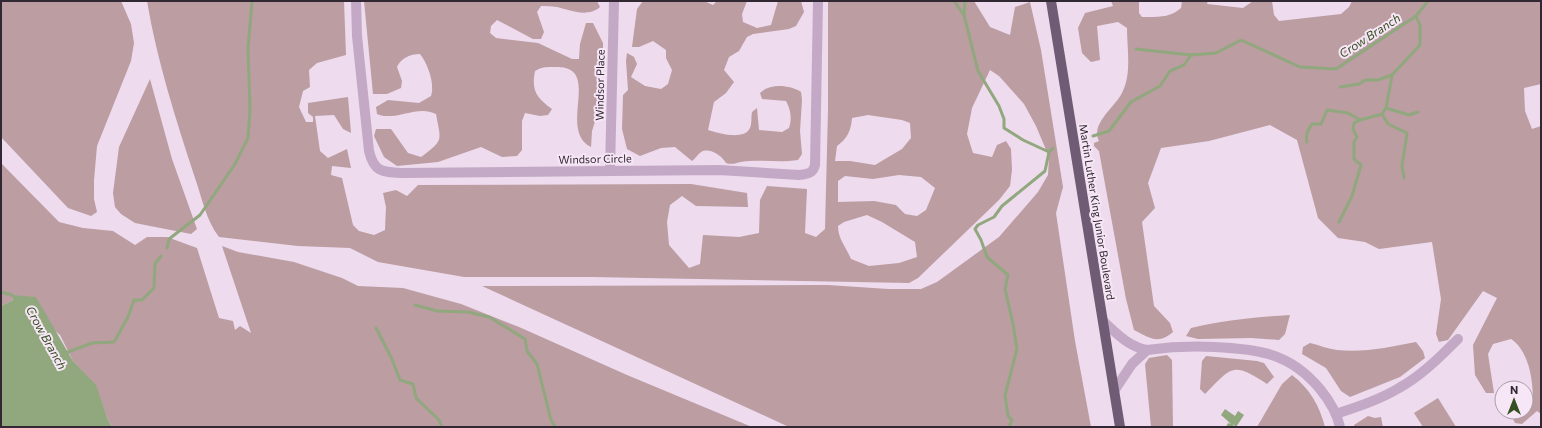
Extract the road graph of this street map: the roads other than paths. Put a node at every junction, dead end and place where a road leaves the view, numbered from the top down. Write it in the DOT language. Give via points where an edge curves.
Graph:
graph roads {
  1 [pos="356,1"];
  2 [pos="614,1"];
  3 [pos="818,1"];
  4 [pos="1051,1"];
  5 [pos="610,170"];
  6 [pos="1103,321"];
  7 [pos="1458,339"];
  8 [pos="1147,350"];
  9 [pos="1114,391"];
  10 [pos="1336,414"];
  11 [pos="1120,427"];
  12 [pos="1340,427"];
  1 -- 5 [label="street, Windsor Circle" via="357,36 369,151 375,167 388,173"];
  2 -- 5 [label="street, Windsor Place"];
  3 -- 5 [label="street, Windsor Circle" via="814,170 809,174 799,175 719,170"];
  4 -- 6 [label="main road, Martin Luther King Junior Boulevard"];
  6 -- 8 [label="street" via="1128,342 1139,349"];
  6 -- 9 [label="main road, Martin Luther King Junior Boulevard"];
  7 -- 10 [label="street" via="1437,360 1400,388 1376,400"];
  8 -- 9 [label="street" via="1132,364"];
  8 -- 10 [label="street" via="1247,348 1274,355 1290,363 1312,380 1326,396"];
  9 -- 11 [label="main road, Martin Luther King Junior Boulevard"];
  10 -- 12 [label="street"];
}
